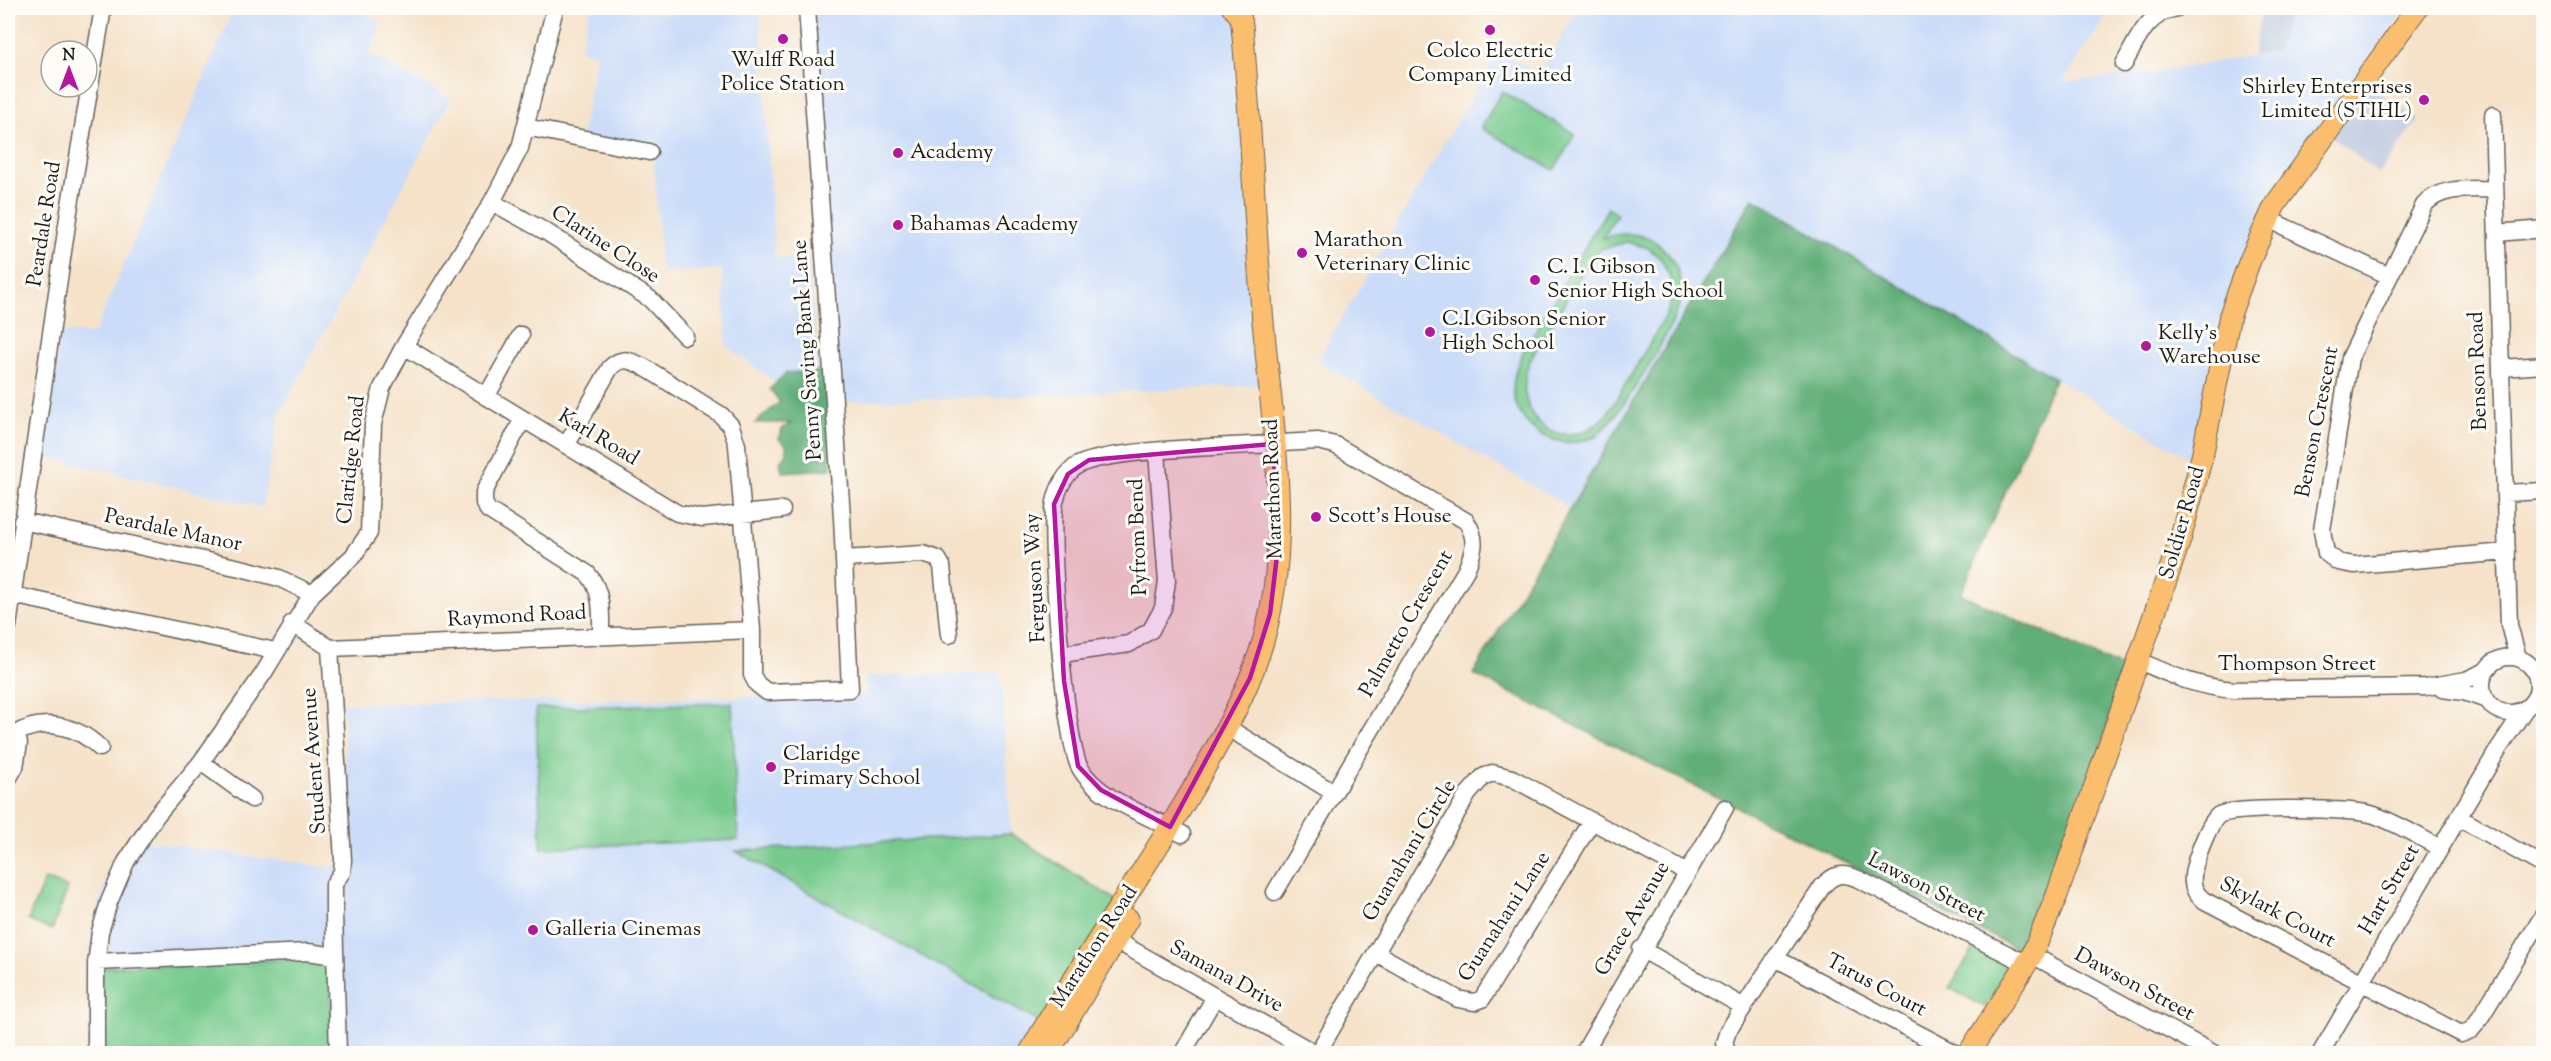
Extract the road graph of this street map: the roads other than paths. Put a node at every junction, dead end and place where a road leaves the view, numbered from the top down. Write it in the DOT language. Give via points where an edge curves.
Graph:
graph roads {
  1 [pos="103,8"];
  2 [pos="555,8"];
  3 [pos="807,8"];
  4 [pos="1234,8"];
  5 [pos="1253,8"];
  6 [pos="2177,8"];
  7 [pos="2417,8"];
  8 [pos="2124,64"];
  9 [pos="2493,115"];
  10 [pos="526,128"];
  11 [pos="650,152"];
  12 [pos="2495,189"];
  13 [pos="492,202"];
  14 [pos="2268,219"];
  15 [pos="2544,229"];
  16 [pos="2497,233"];
  17 [pos="2389,276"];
  18 [pos="521,335"];
  19 [pos="685,336"];
  20 [pos="404,346"];
  21 [pos="2544,365"];
  22 [pos="2501,368"];
  23 [pos="486,397"];
  24 [pos="523,419"];
  25 [pos="1277,443"];
  26 [pos="567,444"];
  27 [pos="1157,452"];
  28 [pos="2544,491"];
  29 [pos="2505,493"];
  30 [pos="782,510"];
  31 [pos="744,514"];
  32 [pos="22,521"];
  33 [pos="2507,552"];
  34 [pos="843,559"];
  35 [pos="312,594"];
  36 [pos="12,595"];
  37 [pos="292,623"];
  38 [pos="2509,625"];
  39 [pos="8,626"];
  40 [pos="752,630"];
  41 [pos="949,635"];
  42 [pos="601,636"];
  43 [pos="330,648"];
  44 [pos="275,651"];
  45 [pos="1062,654"];
  46 [pos="2517,658"];
  47 [pos="2500,659"];
  48 [pos="2137,660"];
  49 [pos="2486,671"];
  50 [pos="2540,676"];
  51 [pos="2426,687"];
  52 [pos="2540,692"];
  53 [pos="2489,702"];
  54 [pos="2525,709"];
  55 [pos="11,733"];
  56 [pos="1238,734"];
  57 [pos="100,748"];
  58 [pos="2499,748"];
  59 [pos="201,762"];
  60 [pos="8,779"];
  61 [pos="1334,794"];
  62 [pos="252,799"];
  63 [pos="1725,808"];
  64 [pos="2458,817"];
  65 [pos="1592,821"];
  66 [pos="1176,831"];
  67 [pos="2440,848"];
  68 [pos="2544,867"];
  69 [pos="1686,872"];
  70 [pos="1275,892"];
  71 [pos="2544,914"];
  72 [pos="334,937"];
  73 [pos="1114,940"];
  74 [pos="1641,949"];
  75 [pos="308,952"];
  76 [pos="1376,953"];
  77 [pos="335,956"];
  78 [pos="1775,958"];
  79 [pos="2030,960"];
  80 [pos="96,962"];
  81 [pos="2361,983"];
  82 [pos="1215,997"];
  83 [pos="1744,1007"];
  84 [pos="96,1053"];
  85 [pos="338,1053"];
  86 [pos="1029,1053"];
  87 [pos="1048,1053"];
  88 [pos="1182,1053"];
  89 [pos="1316,1053"];
  90 [pos="1583,1053"];
  91 [pos="1728,1053"];
  92 [pos="1957,1053"];
  93 [pos="1969,1053"];
  94 [pos="2215,1053"];
  95 [pos="2320,1053"];
  1 -- 32 [label="street, Peardale Road"];
  2 -- 10 [label="street, Claridge Road"];
  3 -- 34 [label="street, Penny Saving Bank Lane"];
  4 -- 5 [label="main road"];
  4 -- 25 [label="main road, Marathon Road" via="1243,30 1257,243"];
  5 -- 25 [label="main road, Marathon Road" via="1253,70"];
  6 -- 8 [label="street" via="2148,22"];
  7 -- 14 [label="main road, Soldier Road" via="2289,183"];
  9 -- 12 [label="street, Benson Road"];
  10 -- 11 [label="street"];
  10 -- 13 [label="street, Claridge Road"];
  12 -- 16 [label="street, Benson Road"];
  12 -- 17 [label="street, Benson Crescent" via="2445,192 2430,199"];
  13 -- 19 [label="street, Clarine Close" via="650,299"];
  13 -- 20 [label="street, Claridge Road"];
  14 -- 17 [label="street"];
  14 -- 48 [label="main road, Soldier Road" via="2230,315 2188,512"];
  15 -- 16 [label="street"];
  16 -- 22 [label="street, Benson Road"];
  17 -- 33 [label="street, Benson Crescent" via="2356,342 2346,374 2323,518 2323,547 2331,559 2354,566"];
  18 -- 23 [label="street"];
  20 -- 23 [label="street, Karl Road"];
  20 -- 35 [label="street, Claridge Road" via="376,404 369,533 353,556"];
  21 -- 22 [label="street"];
  22 -- 29 [label="street, Benson Road"];
  23 -- 24 [label="street, Karl Road"];
  24 -- 26 [label="street, Karl Road"];
  24 -- 42 [label="street" via="486,486 484,503 588,574 600,600"];
  25 -- 27 [label="street, Ferguson Way"];
  25 -- 56 [label="main road, Marathon Road" via="1288,536 1286,580 1266,666"];
  25 -- 61 [label="street, Palmetto Crescent" via="1318,441 1335,445 1459,517 1474,535 1466,570"];
  25 -- 66 [label="main road, Marathon Road" via="1278,558 1264,637 1250,678"];
  26 -- 31 [label="street, Karl Road" via="677,513 702,518"];
  26 -- 31 [label="street" via="610,368 616,362 630,360 710,407 731,426 737,445"];
  27 -- 45 [label="street, Pyfrom Bend" via="1167,581 1163,608 1151,630 1129,644"];
  27 -- 45 [label="street, Ferguson Way" via="1089,460 1077,466 1062,483 1054,504 1053,534"];
  28 -- 29 [label="street"];
  29 -- 33 [label="street, Benson Road"];
  30 -- 31 [label="street, Karl Road"];
  31 -- 40 [label="street"];
  32 -- 35 [label="street, Peardale Manor" via="245,569 279,578"];
  32 -- 36 [label="street, Peardale Road"];
  33 -- 38 [label="street, Benson Road"];
  34 -- 40 [label="street, Penny Saving Bank Lane" via="850,689 767,692 752,675"];
  34 -- 41 [label="street" via="923,554 938,559"];
  35 -- 37 [label="street, Claridge Road"];
  36 -- 39 [label="street, Peardale Road"];
  36 -- 44 [label="street"];
  37 -- 43 [label="street"];
  37 -- 44 [label="street, Claridge Road"];
  38 -- 46 [label="street"];
  38 -- 47 [label="street"];
  40 -- 42 [label="street, Raymond Road"];
  42 -- 43 [label="street, Raymond Road"];
  43 -- 72 [label="street, Student Avenue" via="344,860 334,884"];
  44 -- 59 [label="street, Claridge Road"];
  45 -- 66 [label="street, Ferguson Way" via="1078,766 1101,790"];
  46 -- 47 [label="street"];
  46 -- 50 [label="street"];
  47 -- 49 [label="street"];
  48 -- 51 [label="street, Thompson Street" via="2182,681 2234,690"];
  48 -- 79 [label="main road, Soldier Road" via="2057,895"];
  49 -- 51 [label="street" via="2466,680"];
  49 -- 53 [label="street" via="2483,689"];
  50 -- 52 [label="street"];
  51 -- 53 [label="street" via="2464,692"];
  52 -- 54 [label="street"];
  53 -- 54 [label="street" via="2506,712"];
  53 -- 58 [label="street" via="2500,735"];
  54 -- 58 [label="street, Hart Street"];
  55 -- 57 [label="street" via="34,726 60,726 92,740"];
  55 -- 60 [label="street" via="19,743 13,774"];
  56 -- 61 [label="street"];
  56 -- 66 [label="main road, Marathon Road"];
  58 -- 64 [label="street, Hart Street"];
  59 -- 62 [label="street"];
  59 -- 80 [label="street, Claridge Road" via="156,816 126,862 103,919"];
  61 -- 70 [label="street, Palmetto Crescent"];
  63 -- 69 [label="street, Grace Avenue"];
  64 -- 67 [label="street, Hart Street"];
  64 -- 68 [label="street"];
  65 -- 69 [label="street, Guanahani Circle"];
  65 -- 76 [label="street, Guanahani Lane" via="1482,999 1458,999"];
  65 -- 76 [label="street, Guanahani Circle" via="1501,773 1483,777 1468,794"];
  66 -- 73 [label="main road, Marathon Road"];
  66 -- 86 [label="main road, Marathon Road" via="1064,992"];
  67 -- 81 [label="street, Hart Street"];
  67 -- 81 [label="street, Skylark Court" via="2361,812 2248,811 2226,813 2215,819 2193,871 2196,894"];
  69 -- 74 [label="street, Grace Avenue"];
  71 -- 81 [label="street" via="2477,1023 2466,1033 2455,1032"];
  72 -- 75 [label="street"];
  72 -- 77 [label="street, Student Avenue"];
  73 -- 82 [label="street, Samana Drive"];
  73 -- 87 [label="main road, Marathon Road"];
  74 -- 83 [label="street"];
  74 -- 90 [label="street, Grace Avenue"];
  75 -- 77 [label="street"];
  75 -- 80 [label="street"];
  76 -- 89 [label="street, Guanahani Circle"];
  77 -- 85 [label="street, Student Avenue"];
  78 -- 79 [label="street, Lawson Street" via="1826,882 1843,874"];
  78 -- 83 [label="street, Lawson Street"];
  78 -- 92 [label="street, Tarus Court"];
  79 -- 93 [label="main road, Soldier Road"];
  79 -- 94 [label="street, Dawson Street"];
  80 -- 84 [label="street, Claridge Road"];
  81 -- 95 [label="street, Hart Street"];
  82 -- 88 [label="street"];
  82 -- 89 [label="street, Samana Drive"];
  83 -- 91 [label="street, Lawson Street" via="1726,1035 1724,1046"];
}
